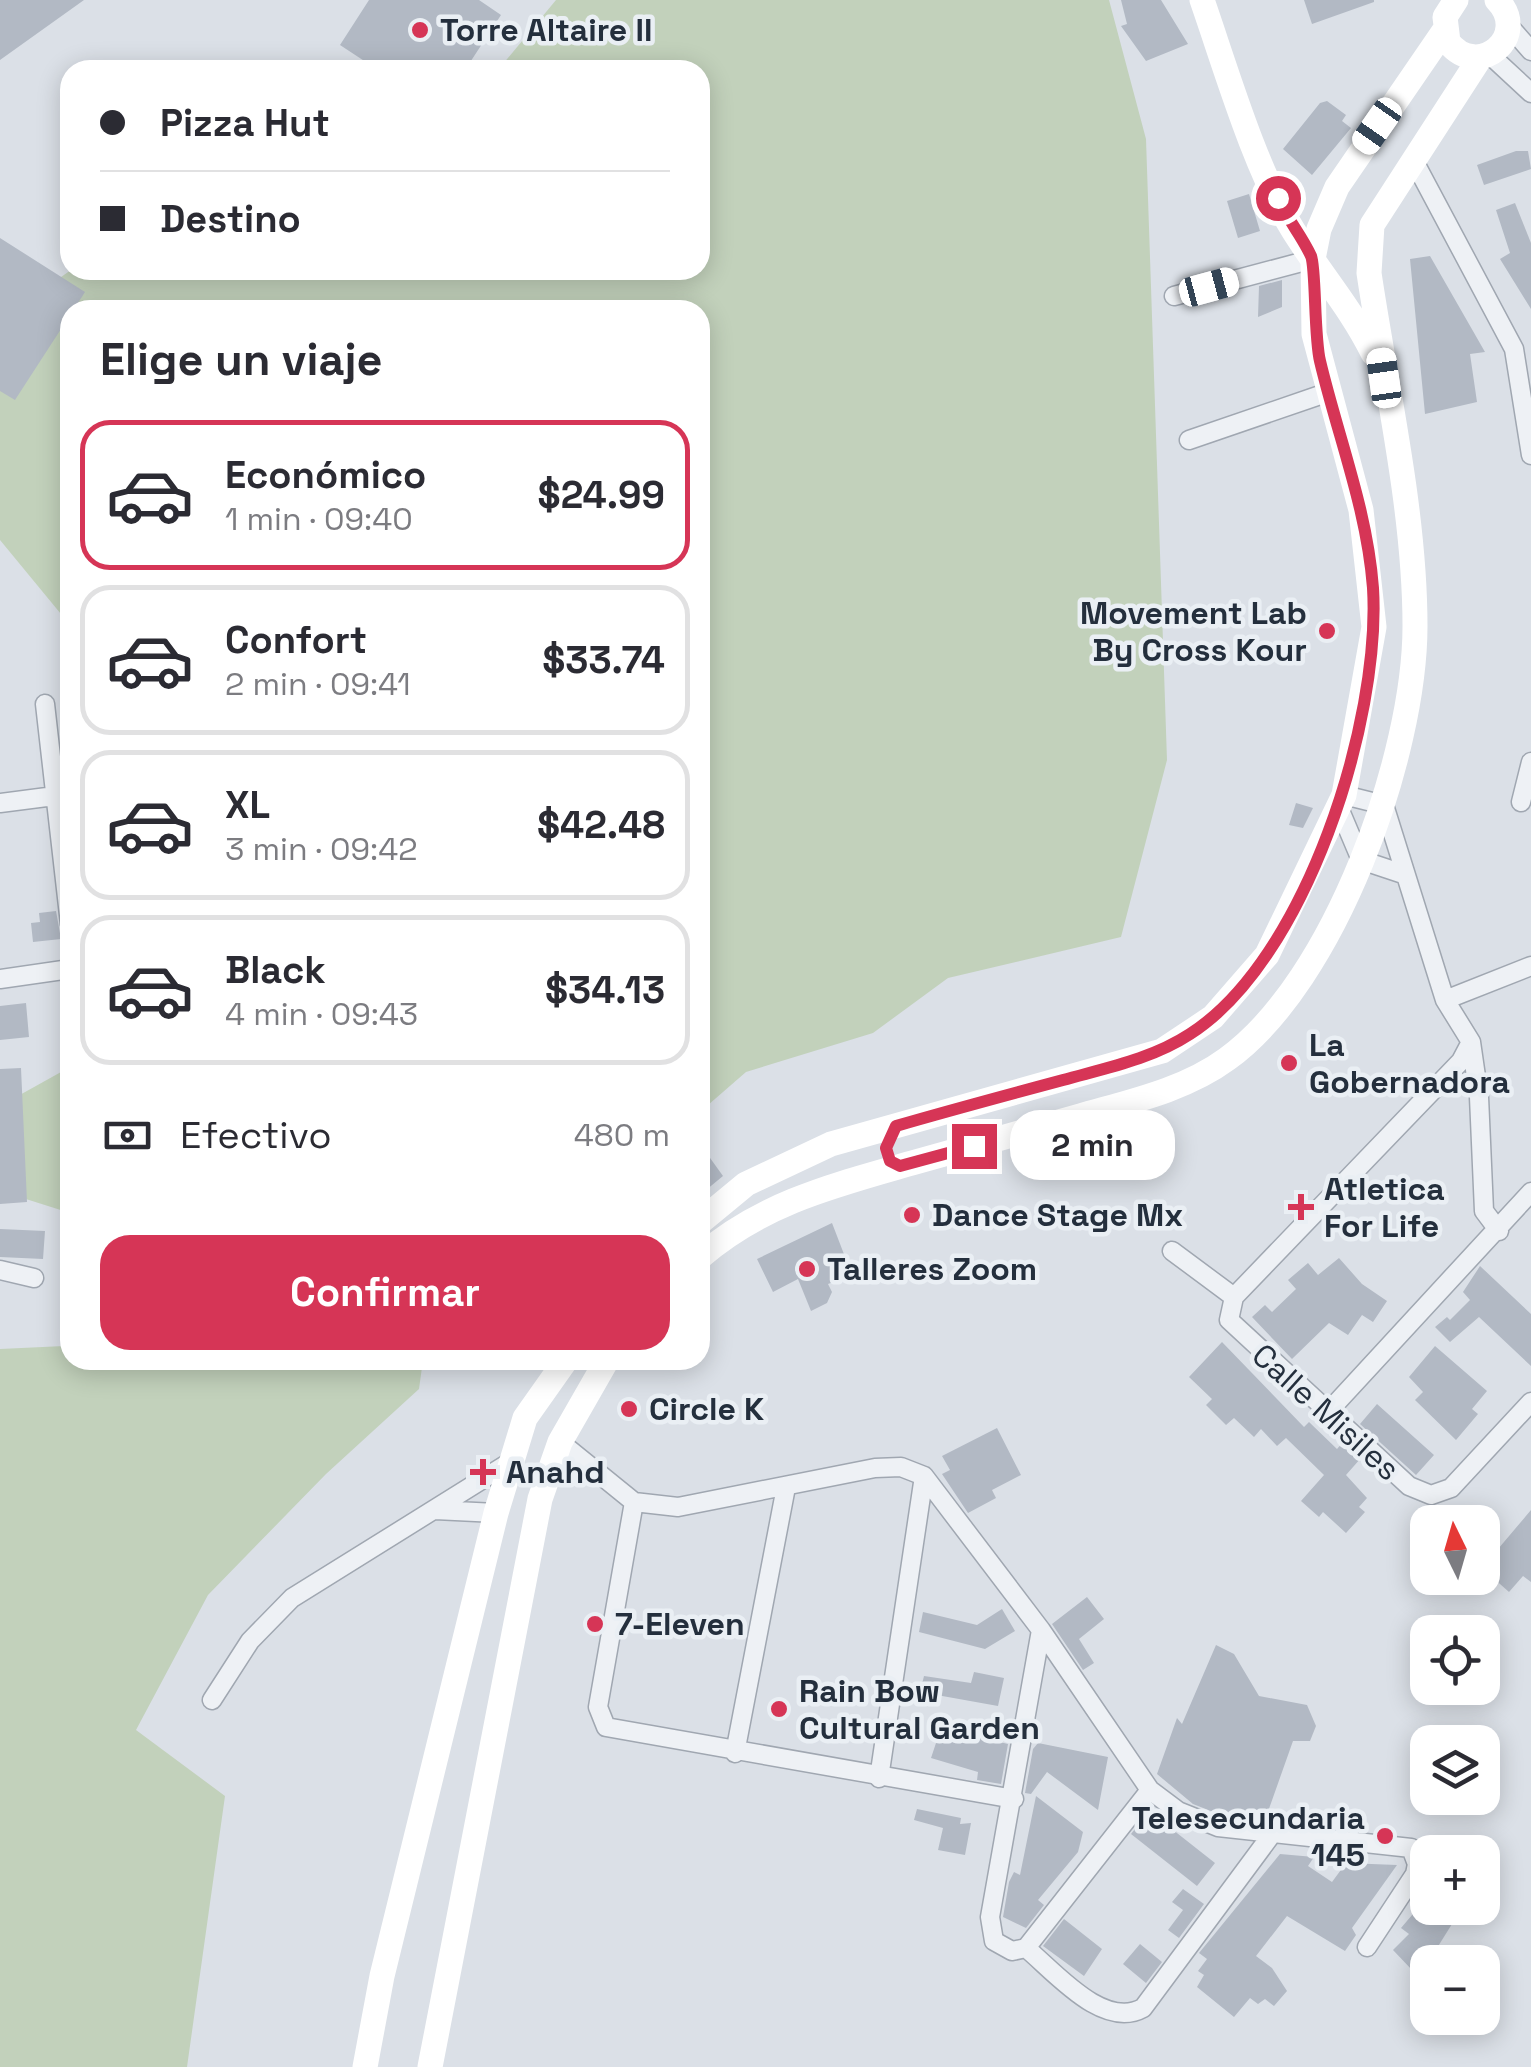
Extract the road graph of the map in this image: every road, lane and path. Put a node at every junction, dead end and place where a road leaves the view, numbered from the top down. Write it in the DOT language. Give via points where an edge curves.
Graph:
graph roads {
  1 [pos="1202,0"];
  2 [pos="1510,11"];
  3 [pos="1446,12"];
  4 [pos="1531,51"];
  5 [pos="1486,57"];
  6 [pos="1531,93"];
  7 [pos="1414,163"];
  8 [pos="1313,259"];
  9 [pos="1174,296"];
  10 [pos="1522,347"];
  11 [pos="1384,378"];
  12 [pos="1329,392"];
  13 [pos="1189,440"];
  14 [pos="1531,455"];
  15 [pos="45,704"];
  16 [pos="1531,762"];
  17 [pos="60,780"];
  18 [pos="60,795"];
  19 [pos="1342,801"];
  20 [pos="1521,802"];
  21 [pos="0,803"];
  22 [pos="1384,805"];
  23 [pos="1319,854"];
  24 [pos="1359,863"];
  25 [pos="1403,874"];
  26 [pos="1531,966"];
  27 [pos="60,970"];
  28 [pos="0,979"];
  29 [pos="1446,1000"];
  30 [pos="1471,1042"];
  31 [pos="896,1126"];
  32 [pos="846,1139"];
  33 [pos="900,1166"];
  34 [pos="859,1176"];
  35 [pos="1531,1192"];
  36 [pos="710,1214"];
  37 [pos="1499,1230"];
  38 [pos="710,1249"];
  39 [pos="1172,1251"];
  40 [pos="0,1270"];
  41 [pos="34,1278"];
  42 [pos="1234,1296"];
  43 [pos="559,1370"];
  44 [pos="600,1370"];
  45 [pos="1531,1402"];
  46 [pos="1328,1412"];
  47 [pos="560,1442"];
  48 [pos="513,1461"];
  49 [pos="924,1476"];
  50 [pos="786,1487"];
  51 [pos="634,1502"];
  52 [pos="435,1510"];
  53 [pos="496,1513"];
  54 [pos="474,1600"];
  55 [pos="514,1623"];
  56 [pos="1042,1630"];
  57 [pos="463,1646"];
  58 [pos="506,1662"];
  59 [pos="212,1700"];
  60 [pos="735,1753"];
  61 [pos="879,1778"];
  62 [pos="1150,1790"];
  63 [pos="1014,1799"];
  64 [pos="1272,1834"];
  65 [pos="1367,1947"];
  66 [pos="1026,1948"];
  67 [pos="364,2067"];
  68 [pos="430,2067"];
  1 -- 8 [label="main road" via="1284,213"];
  2 -- 4 [label="street"];
  2 -- 5 [label="main road" via="1505,42"];
  3 -- 5 [label="main road" via="1454,49"];
  3 -- 8 [label="main road" via="1337,187"];
  5 -- 6 [label="street"];
  5 -- 7 [label="main road"];
  7 -- 10 [label="street"];
  7 -- 11 [label="main road" via="1368,238"];
  8 -- 9 [label="street"];
  8 -- 11 [label="main road" via="1357,320"];
  8 -- 12 [label="main road" via="1312,310"];
  10 -- 14 [label="street"];
  11 -- 22 [label="main road" via="1410,542 1415,629 1402,734"];
  12 -- 13 [label="street"];
  12 -- 19 [label="main road" via="1361,510 1374,627"];
  15 -- 17 [label="street"];
  16 -- 20 [label="street"];
  18 -- 21 [label="street"];
  19 -- 22 [label="street"];
  19 -- 23 [label="main road"];
  19 -- 24 [label="street"];
  22 -- 24 [label="main road"];
  22 -- 25 [label="street"];
  23 -- 24 [label="main road" via="1343,848"];
  23 -- 31 [label="main road" via="1251,978 1191,1034 1162,1051"];
  24 -- 25 [label="street"];
  24 -- 33 [label="main road" via="1295,985 1228,1059 1140,1099"];
  25 -- 29 [label="street"];
  26 -- 29 [label="street"];
  27 -- 28 [label="street"];
  29 -- 30 [label="street"];
  30 -- 37 [label="street" via="1484,1211"];
  30 -- 42 [label="street" via="1461,1061"];
  31 -- 32 [label="main road"];
  31 -- 33 [label="main road" via="886,1148"];
  32 -- 34 [label="main road" via="865,1145 869,1154"];
  32 -- 36 [label="main road" via="746,1184"];
  33 -- 34 [label="main road"];
  34 -- 38 [label="main road" via="751,1218"];
  35 -- 37 [label="street"];
  37 -- 46 [label="street"];
  39 -- 42 [label="street"];
  40 -- 41 [label="street"];
  42 -- 46 [label="street, Calle Misiles" via="1229,1320"];
  43 -- 48 [label="main road" via="526,1418"];
  44 -- 47 [label="main road"];
  45 -- 46 [label="street, Calle Misiles" via="1451,1488 1431,1495 1409,1486"];
  47 -- 51 [label="street"];
  47 -- 55 [label="main road" via="540,1499"];
  48 -- 52 [label="street"];
  48 -- 53 [label="main road"];
  49 -- 50 [label="street" via="875,1468"];
  49 -- 56 [label="street"];
  49 -- 61 [label="street"];
  50 -- 51 [label="street" via="678,1507"];
  50 -- 60 [label="street"];
  51 -- 60 [label="street" via="601,1718 615,1732"];
  52 -- 53 [label="street"];
  52 -- 59 [label="street" via="292,1598 250,1641"];
  53 -- 54 [label="main road"];
  54 -- 55 [label="main road" via="490,1622"];
  54 -- 57 [label="main road"];
  55 -- 58 [label="main road"];
  56 -- 62 [label="street"];
  56 -- 63 [label="street"];
  57 -- 58 [label="main road" via="490,1644"];
  57 -- 67 [label="main road"];
  58 -- 68 [label="main road"];
  60 -- 61 [label="street"];
  61 -- 63 [label="street"];
  62 -- 64 [label="street" via="1218,1827"];
  62 -- 66 [label="street"];
  63 -- 66 [label="street" via="990,1917 994,1941 1012,1951"];
  64 -- 65 [label="street" via="1403,1846 1416,1854 1415,1874"];
  64 -- 66 [label="street" via="1143,2008 1131,2015 1103,2010"];
}
